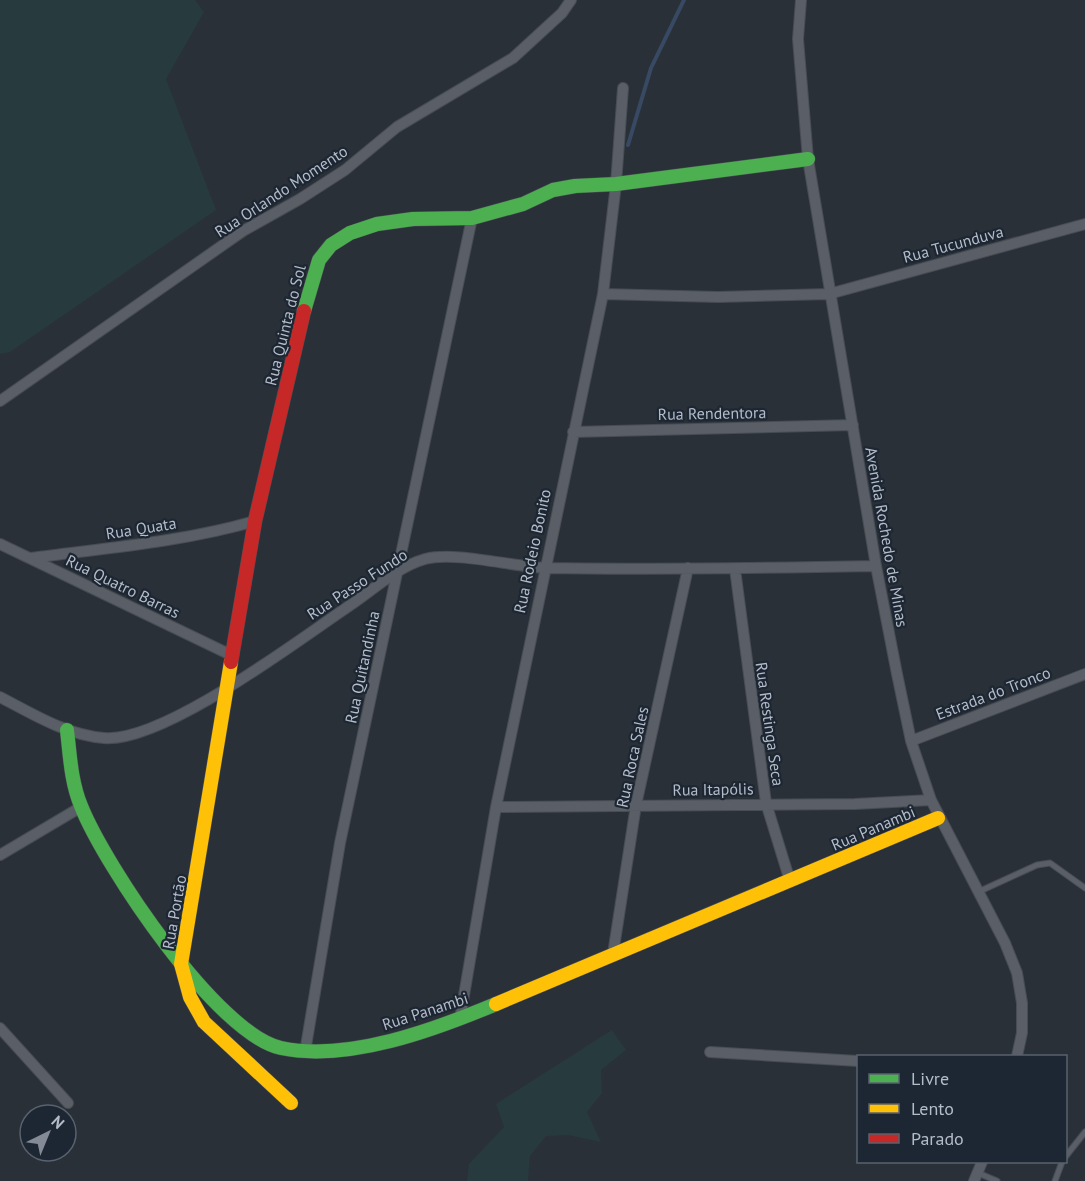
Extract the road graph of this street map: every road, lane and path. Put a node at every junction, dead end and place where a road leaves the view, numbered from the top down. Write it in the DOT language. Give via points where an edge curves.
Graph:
graph roads {
  1 [pos="571,0"];
  2 [pos="801,0"];
  3 [pos="623,88"];
  4 [pos="808,159"];
  5 [pos="616,184"];
  6 [pos="472,218"];
  7 [pos="1085,224"];
  8 [pos="603,294"];
  9 [pos="829,294"];
  10 [pos="0,401"];
  11 [pos="853,425"];
  12 [pos="573,432"];
  13 [pos="255,521"];
  14 [pos="0,544"];
  15 [pos="31,558"];
  16 [pos="876,566"];
  17 [pos="544,568"];
  18 [pos="688,568"];
  19 [pos="735,569"];
  20 [pos="398,572"];
  21 [pos="233,656"];
  22 [pos="1085,674"];
  23 [pos="227,687"];
  24 [pos="0,697"];
  25 [pos="67,730"];
  26 [pos="911,741"];
  27 [pos="931,800"];
  28 [pos="766,803"];
  29 [pos="636,805"];
  30 [pos="81,807"];
  31 [pos="496,807"];
  32 [pos="938,818"];
  33 [pos="0,855"];
  34 [pos="790,881"];
  35 [pos="1085,888"];
  36 [pos="978,892"];
  37 [pos="613,954"];
  38 [pos="181,964"];
  39 [pos="460,1019"];
  40 [pos="0,1028"];
  41 [pos="305,1052"];
  42 [pos="710,1052"];
  43 [pos="1017,1055"];
  44 [pos="857,1061"];
  45 [pos="68,1103"];
  46 [pos="291,1103"];
  47 [pos="1085,1132"];
  48 [pos="1067,1154"];
  49 [pos="1061,1163"];
  50 [pos="976,1177"];
  51 [pos="997,1181"];
  52 [pos="1055,1181"];
  1 -- 10 [label="street, Rua Orlando Momento" via="513,58 397,127 345,170 243,231"];
  2 -- 4 [label="street, Avenida Rochedo de Minas" via="798,39"];
  3 -- 5 [label="street, Rua Rodeio Bonito"];
  4 -- 5 [label="street, Rua Quinta do Sol"];
  4 -- 9 [label="street, Avenida Rochedo de Minas"];
  5 -- 6 [label="street, Rua Quinta do Sol" via="553,190 523,204"];
  5 -- 8 [label="street, Rua Rodeio Bonito"];
  6 -- 13 [label="street, Rua Quinta do Sol" via="378,224 331,245 319,260 307,296"];
  6 -- 20 [label="street, Rua Quitandinha"];
  7 -- 9 [label="street, Rua Tucunduva"];
  8 -- 9 [label="street, Rua Tucunduva"];
  8 -- 12 [label="street, Rua Rodeio Bonito"];
  9 -- 11 [label="street, Avenida Rochedo de Minas"];
  11 -- 12 [label="street, Rua Rendentora"];
  11 -- 16 [label="street, Avenida Rochedo de Minas"];
  12 -- 17 [label="street, Rua Rodeio Bonito"];
  13 -- 15 [label="street, Rua Quata" via="226,529"];
  13 -- 21 [label="street, Rua Quinta do Sol"];
  14 -- 15 [label="street, Rua Quatro Barras"];
  15 -- 21 [label="street, Rua Quatro Barras"];
  16 -- 19 [label="street, Rua Passo Fundo"];
  16 -- 26 [label="street, Avenida Rochedo de Minas"];
  17 -- 18 [label="street, Rua Passo Fundo"];
  17 -- 20 [label="street, Rua Passo Fundo" via="428,558"];
  17 -- 31 [label="street, Rua Rodeio Bonito"];
  18 -- 19 [label="street, Rua Passo Fundo"];
  18 -- 29 [label="street, Rua Roca Sales"];
  19 -- 28 [label="street, Rua Restinga Seca"];
  20 -- 23 [label="street, Rua Passo Fundo"];
  20 -- 41 [label="street, Rua Quitandinha" via="340,843"];
  21 -- 23 [label="street, Rua Quinta do Sol"];
  22 -- 26 [label="street, Estrada do Tronco"];
  23 -- 25 [label="street, Rua Passo Fundo" via="148,732 103,738"];
  23 -- 38 [label="street, Rua Portão"];
  24 -- 25 [label="street, Rua Passo Fundo"];
  25 -- 30 [label="street, Rua Panambi" via="73,781"];
  26 -- 27 [label="street, Avenida Rochedo de Minas"];
  27 -- 28 [label="street, Rua Itapólis"];
  27 -- 32 [label="street, Avenida Rochedo de Minas"];
  28 -- 29 [label="street, Rua Itapólis"];
  28 -- 34 [label="street, Rua Restinga Seca"];
  29 -- 31 [label="street, Rua Itapólis"];
  29 -- 37 [label="street, Rua Roca Sales"];
  30 -- 33 [label="street"];
  30 -- 38 [label="street, Rua Panambi" via="128,891"];
  31 -- 39 [label="street, Rua Rodeio Bonito"];
  32 -- 34 [label="street, Rua Panambi"];
  32 -- 36 [label="street, Avenida Rochedo de Minas"];
  34 -- 37 [label="street, Rua Panambi"];
  35 -- 36 [label="lane" via="1050,863"];
  36 -- 43 [label="street, Avenida Rochedo de Minas" via="1017,973 1022,1003"];
  37 -- 39 [label="street, Rua Panambi"];
  38 -- 41 [label="street, Rua Panambi" via="235,1022 276,1047"];
  38 -- 46 [label="street, Rua Portão" via="190,997 204,1022"];
  39 -- 41 [label="street, Rua Panambi" via="348,1051"];
  40 -- 45 [label="street"];
  42 -- 44 [label="street"];
  47 -- 48 [label="lane"];
  49 -- 52 [label="lane"];
  50 -- 51 [label="lane"];
}
